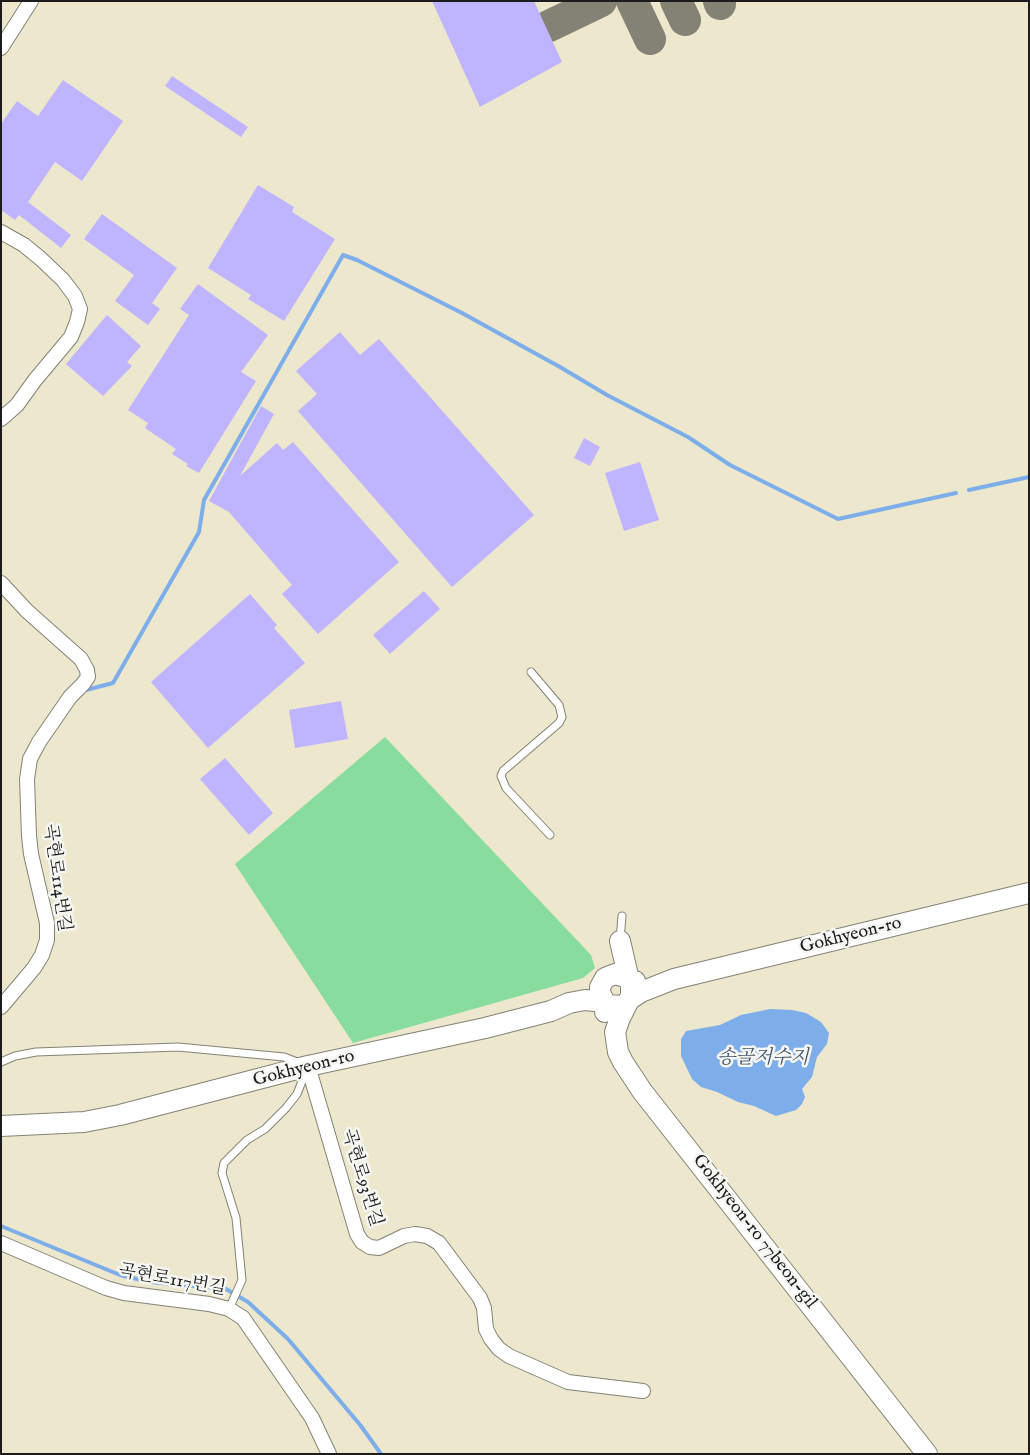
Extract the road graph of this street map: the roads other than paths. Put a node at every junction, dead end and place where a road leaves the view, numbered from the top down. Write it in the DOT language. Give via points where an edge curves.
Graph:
graph roads {
  1 [pos="31,1"];
  2 [pos="1,48"];
  3 [pos="1,232"];
  4 [pos="1,419"];
  5 [pos="1,583"];
  6 [pos="531,672"];
  7 [pos="550,835"];
  8 [pos="1029,893"];
  9 [pos="622,916"];
  10 [pos="620,941"];
  11 [pos="604,975"];
  12 [pos="674,979"];
  13 [pos="629,980"];
  14 [pos="629,1000"];
  15 [pos="605,1002"];
  16 [pos="569,1003"];
  17 [pos="1,1007"];
  18 [pos="618,1052"];
  19 [pos="1,1062"];
  20 [pos="308,1066"];
  21 [pos="1,1126"];
  22 [pos="1,1243"];
  23 [pos="229,1310"];
  24 [pos="643,1391"];
  25 [pos="328,1454"];
  26 [pos="927,1454"];
  1 -- 2 [label="street"];
  3 -- 4 [label="street" via="24,245 63,280 80,309 71,337 17,405"];
  5 -- 17 [label="street, 곡현로114번길" via="81,659 88,677 70,697 30,759 26,779 29,836 47,923 47,940 34,968"];
  6 -- 7 [label="lane" via="559,704 562,718 501,776 506,788"];
  8 -- 12 [label="main road, Gokhyeon-ro"];
  9 -- 10 [label="lane"];
  10 -- 11 [label="main road" via="616,956"];
  10 -- 12 [label="main road" via="630,960 642,971"];
  10 -- 13 [label="main road"];
  11 -- 13 [label="main road" via="615,974"];
  11 -- 15 [label="main road" via="600,993"];
  11 -- 16 [label="main road" via="589,991"];
  12 -- 13 [label="main road"];
  12 -- 14 [label="main road"];
  12 -- 18 [label="main road" via="657,988 634,1009 620,1033"];
  13 -- 14 [label="main road" via="632,990"];
  14 -- 15 [label="main road, Gokhyeon-ro" via="620,1006"];
  14 -- 18 [label="main road, Gokhyeon-ro 77beon-gil" via="615,1032"];
  15 -- 16 [label="main road, Gokhyeon-ro" via="585,1000"];
  15 -- 18 [label="main road"];
  16 -- 18 [label="main road" via="594,1015"];
  16 -- 20 [label="main road, Gokhyeon-ro" via="551,1011 485,1028"];
  18 -- 26 [label="main road, Gokhyeon-ro 77beon-gil" via="642,1091"];
  19 -- 20 [label="lane" via="36,1052 178,1047 284,1057"];
  20 -- 21 [label="main road, Gokhyeon-ro" via="120,1115 84,1122"];
  20 -- 23 [label="lane" via="297,1094 286,1108 224,1163 222,1173 236,1218 242,1280"];
  20 -- 24 [label="street, 곡현로93번길" via="362,1242 379,1248 404,1236 426,1236 439,1243 480,1298 486,1329 499,1349 568,1382"];
  22 -- 23 [label="street, 곡현로117번길" via="106,1288"];
  23 -- 25 [label="street, 곡현로117번길" via="243,1318 312,1418"];
}
